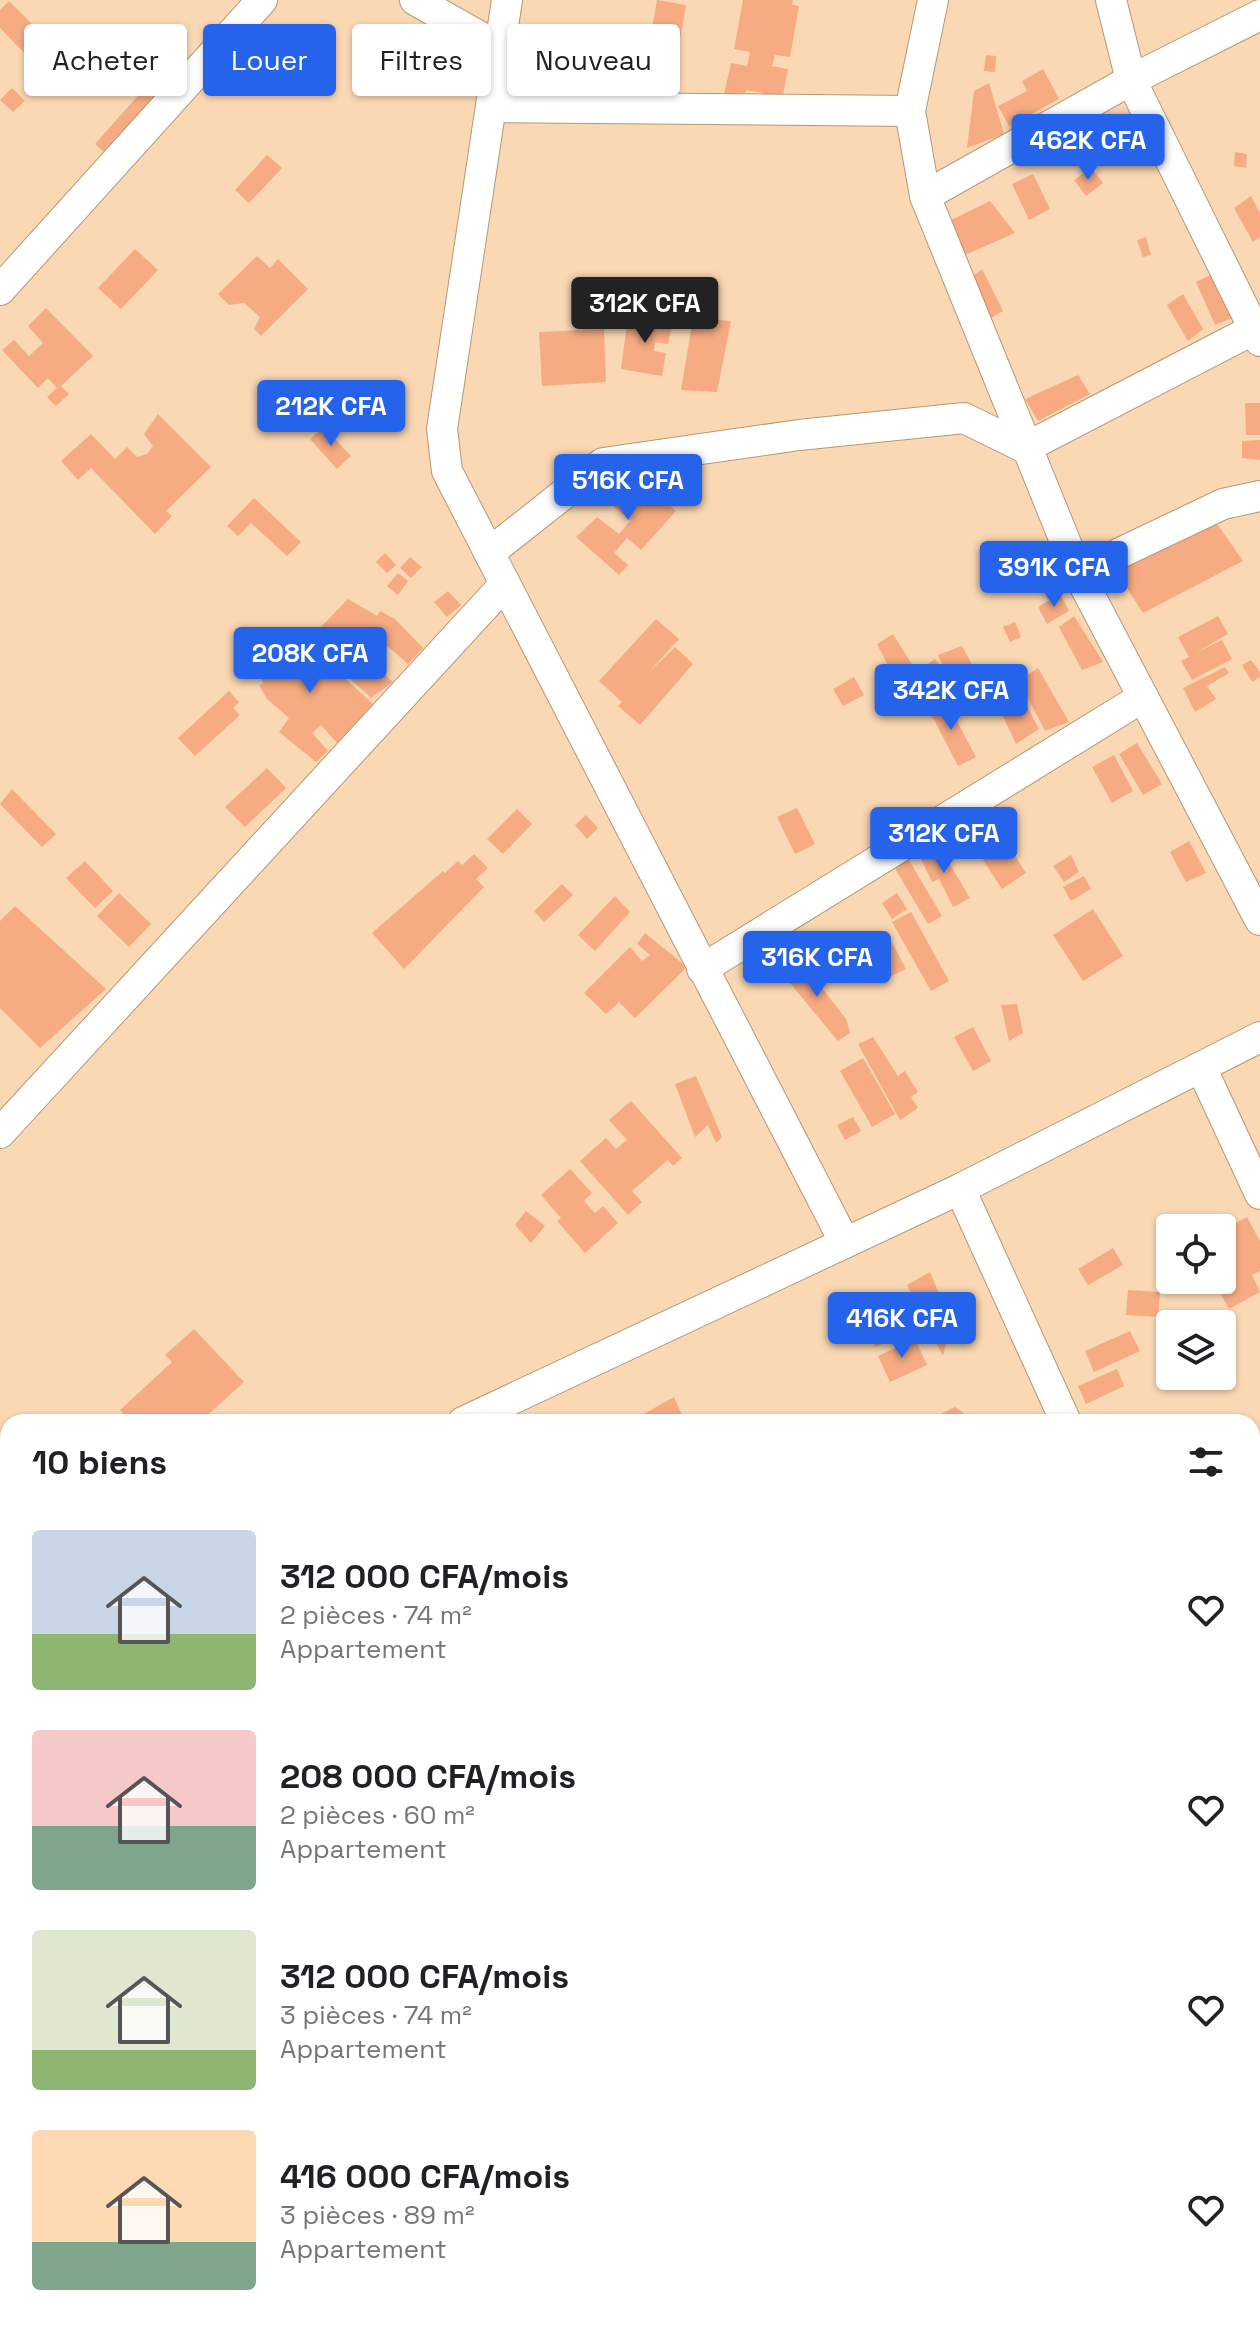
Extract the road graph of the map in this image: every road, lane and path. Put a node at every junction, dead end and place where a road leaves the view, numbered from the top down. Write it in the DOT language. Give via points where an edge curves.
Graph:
graph roads {
  1 [pos="262,0"];
  2 [pos="415,0"];
  3 [pos="507,0"];
  4 [pos="933,0"];
  5 [pos="1111,0"];
  6 [pos="1260,15"];
  7 [pos="500,48"];
  8 [pos="1131,80"];
  9 [pos="491,107"];
  10 [pos="910,111"];
  11 [pos="925,196"];
  12 [pos="0,290"];
  13 [pos="1258,332"];
  14 [pos="1025,448"];
  15 [pos="1260,496"];
  16 [pos="489,553"];
  17 [pos="1078,573"];
  18 [pos="505,584"];
  19 [pos="1143,697"];
  20 [pos="1260,920"];
  21 [pos="702,969"];
  22 [pos="1260,1037"];
  23 [pos="1201,1067"];
  24 [pos="0,1133"];
  25 [pos="960,1189"];
  26 [pos="1260,1194"];
  27 [pos="845,1243"];
  28 [pos="480,1414"];
  29 [pos="1062,1414"];
  1 -- 12 [label="street"];
  2 -- 7 [label="street"];
  3 -- 7 [label="street"];
  4 -- 10 [label="street"];
  5 -- 8 [label="street"];
  6 -- 8 [label="street"];
  7 -- 9 [label="street"];
  8 -- 11 [label="street"];
  8 -- 13 [label="street"];
  9 -- 10 [label="street"];
  9 -- 16 [label="street" via="442,429 447,471"];
  10 -- 11 [label="street"];
  11 -- 14 [label="street"];
  13 -- 14 [label="street"];
  14 -- 16 [label="street" via="964,418 603,463"];
  14 -- 17 [label="street"];
  15 -- 17 [label="street" via="1223,504"];
  16 -- 18 [label="street"];
  17 -- 19 [label="street"];
  18 -- 21 [label="street"];
  18 -- 24 [label="street"];
  19 -- 20 [label="street"];
  19 -- 21 [label="street"];
  21 -- 27 [label="street"];
  22 -- 23 [label="street"];
  23 -- 25 [label="street"];
  23 -- 26 [label="street"];
  25 -- 27 [label="street"];
  25 -- 29 [label="street"];
  27 -- 28 [label="street"];
}
